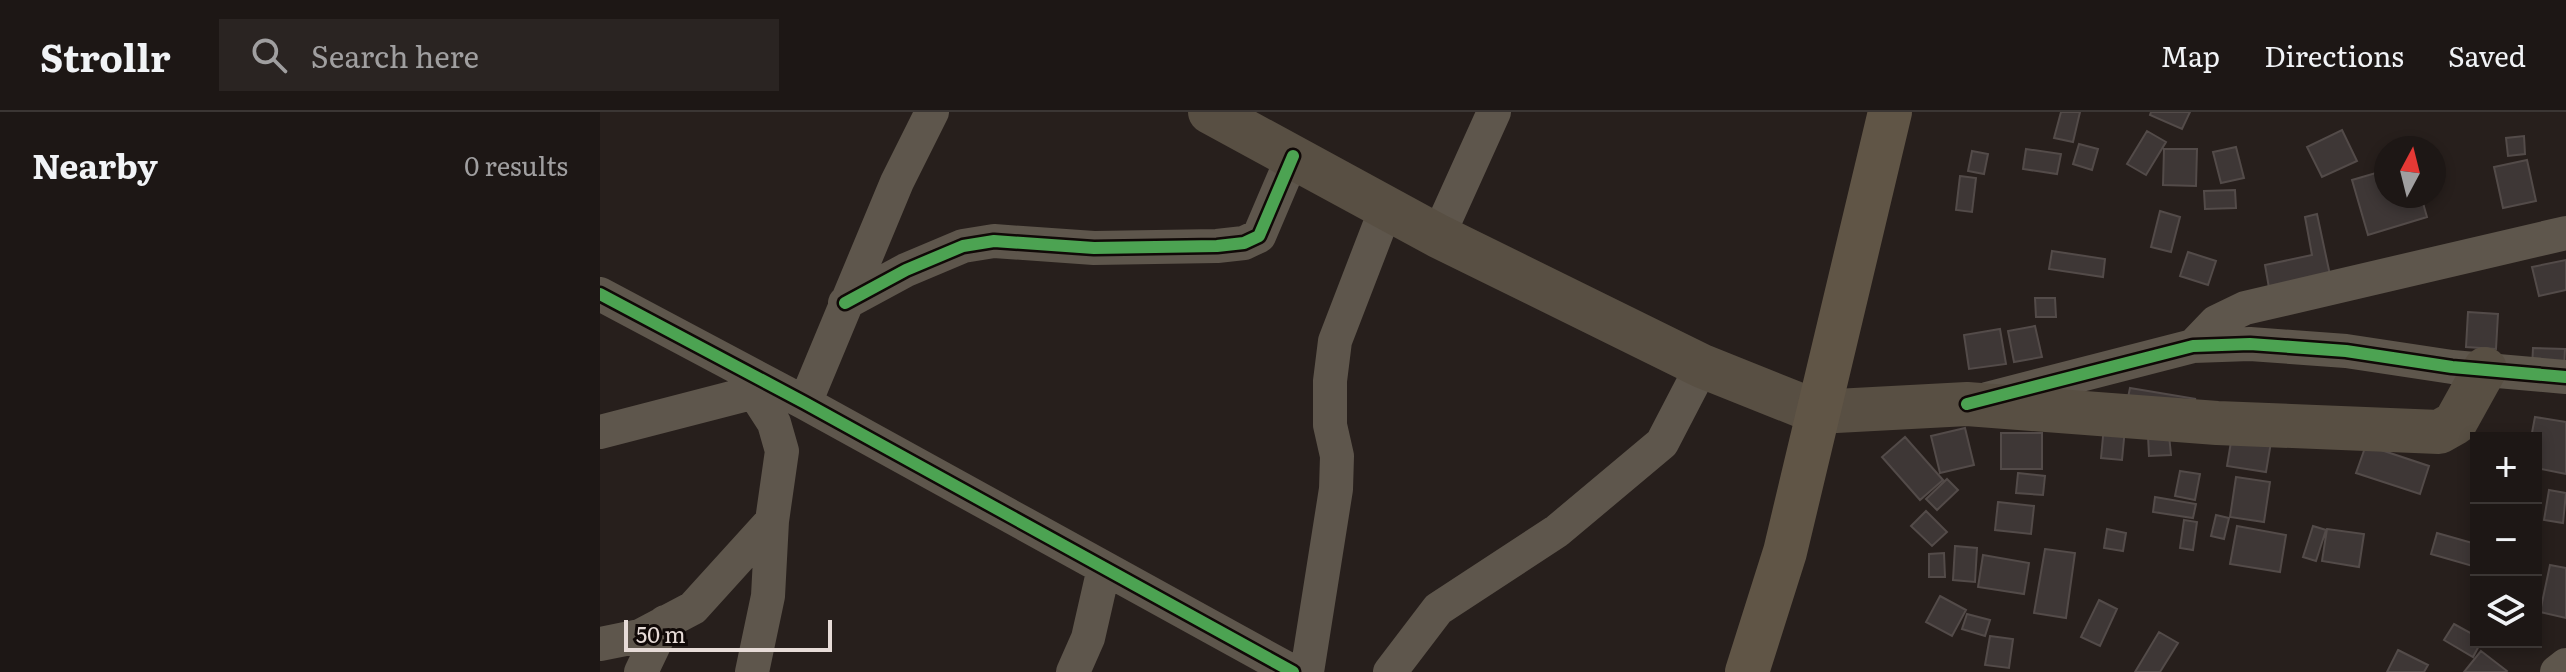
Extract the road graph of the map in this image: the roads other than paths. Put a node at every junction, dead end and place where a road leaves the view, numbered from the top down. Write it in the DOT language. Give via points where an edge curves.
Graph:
graph roads {
  1 [pos="932,112"];
  2 [pos="1210,112"];
  3 [pos="1494,112"];
  4 [pos="1890,112"];
  5 [pos="1293,156"];
  6 [pos="1387,206"];
  7 [pos="2566,233"];
  8 [pos="1438,236"];
  9 [pos="600,294"];
  10 [pos="845,303"];
  11 [pos="2193,346"];
  12 [pos="1702,366"];
  13 [pos="2485,369"];
  14 [pos="2566,377"];
  15 [pos="764,389"];
  16 [pos="805,403"];
  17 [pos="1967,404"];
  18 [pos="1817,412"];
  19 [pos="600,432"];
  20 [pos="772,521"];
  21 [pos="1104,568"];
  22 [pos="665,622"];
  23 [pos="600,644"];
  24 [pos="2566,665"];
  25 [pos="641,672"];
  26 [pos="752,672"];
  27 [pos="1073,672"];
  28 [pos="1293,672"];
  29 [pos="1307,672"];
  30 [pos="1390,672"];
  31 [pos="1747,672"];
  32 [pos="2557,672"];
  1 -- 10 [label="street"];
  2 -- 5 [label="main road"];
  3 -- 8 [label="street"];
  4 -- 18 [label="main road"];
  5 -- 6 [label="main road"];
  5 -- 10 [label="street" via="1259,236 1244,243 1094,248 994,241 963,246"];
  6 -- 8 [label="main road"];
  6 -- 29 [label="street" via="1335,341 1330,425 1337,456 1336,489"];
  7 -- 11 [label="street" via="2245,308 2216,322"];
  8 -- 12 [label="main road"];
  9 -- 15 [label="street"];
  10 -- 16 [label="street"];
  11 -- 13 [label="street" via="2346,351"];
  11 -- 17 [label="street"];
  12 -- 18 [label="main road"];
  12 -- 30 [label="street" via="1662,443 1557,531 1438,609"];
  13 -- 14 [label="street"];
  13 -- 17 [label="main road" via="2455,423 2439,432 2217,423"];
  15 -- 16 [label="street"];
  15 -- 19 [label="street"];
  15 -- 20 [label="street" via="782,451"];
  16 -- 21 [label="street"];
  17 -- 18 [label="main road"];
  18 -- 31 [label="main road" via="1785,552"];
  20 -- 22 [label="street" via="693,608"];
  20 -- 26 [label="street" via="768,596"];
  21 -- 27 [label="street" via="1088,638"];
  21 -- 28 [label="street"];
  22 -- 23 [label="street" via="640,636"];
  22 -- 25 [label="street"];
  24 -- 32 [label="street"];
}
